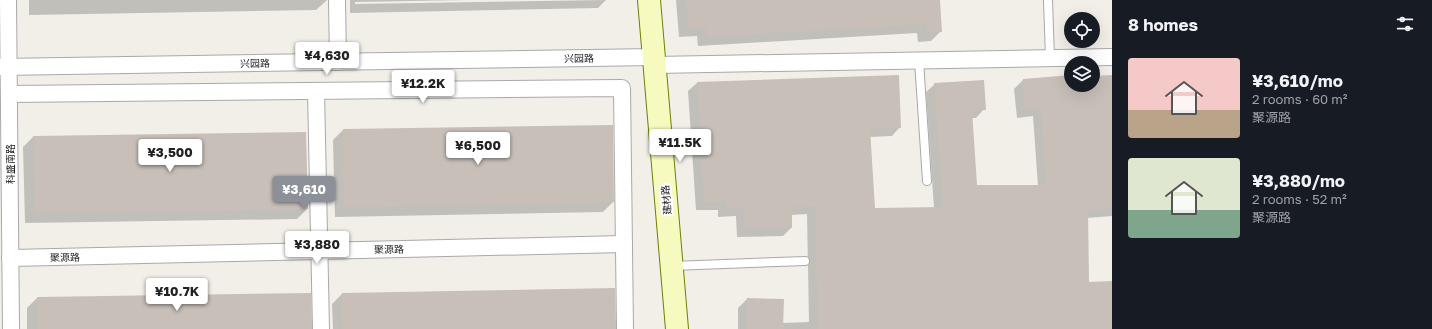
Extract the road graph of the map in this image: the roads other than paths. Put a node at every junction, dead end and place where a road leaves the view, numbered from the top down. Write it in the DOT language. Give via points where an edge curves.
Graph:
graph roads {
  1 [pos="8,0"];
  2 [pos="337,0"];
  3 [pos="649,0"];
  4 [pos="1048,0"];
  5 [pos="1112,57"];
  6 [pos="1050,58"];
  7 [pos="654,61"];
  8 [pos="919,61"];
  9 [pos="338,62"];
  10 [pos="5,67"];
  11 [pos="316,91"];
  12 [pos="9,94"];
  13 [pos="927,181"];
  14 [pos="624,244"];
  15 [pos="319,251"];
  16 [pos="10,258"];
  17 [pos="805,261"];
  18 [pos="671,266"];
  19 [pos="11,329"];
  20 [pos="321,329"];
  21 [pos="625,329"];
  22 [pos="677,329"];
  1 -- 10 [label="street, 科盛南路"];
  2 -- 9 [label="street"];
  3 -- 7 [label="street, 建材路"];
  4 -- 6 [label="lane"];
  5 -- 6 [label="street, 兴园路"];
  6 -- 8 [label="street, 兴园路"];
  7 -- 8 [label="street, 兴园路"];
  7 -- 9 [label="street, 兴园路"];
  7 -- 18 [label="street, 建材路"];
  8 -- 13 [label="lane"];
  9 -- 10 [label="street, 兴园路"];
  10 -- 12 [label="street, 科盛南路"];
  11 -- 12 [label="street"];
  11 -- 14 [label="street" via="622,88"];
  11 -- 15 [label="street"];
  12 -- 16 [label="street, 科盛南路"];
  14 -- 15 [label="street, 聚源路"];
  14 -- 21 [label="street"];
  15 -- 16 [label="street, 聚源路"];
  15 -- 20 [label="street"];
  16 -- 19 [label="street, 科盛南路"];
  17 -- 18 [label="lane"];
  18 -- 22 [label="street, 建材路"];
}
